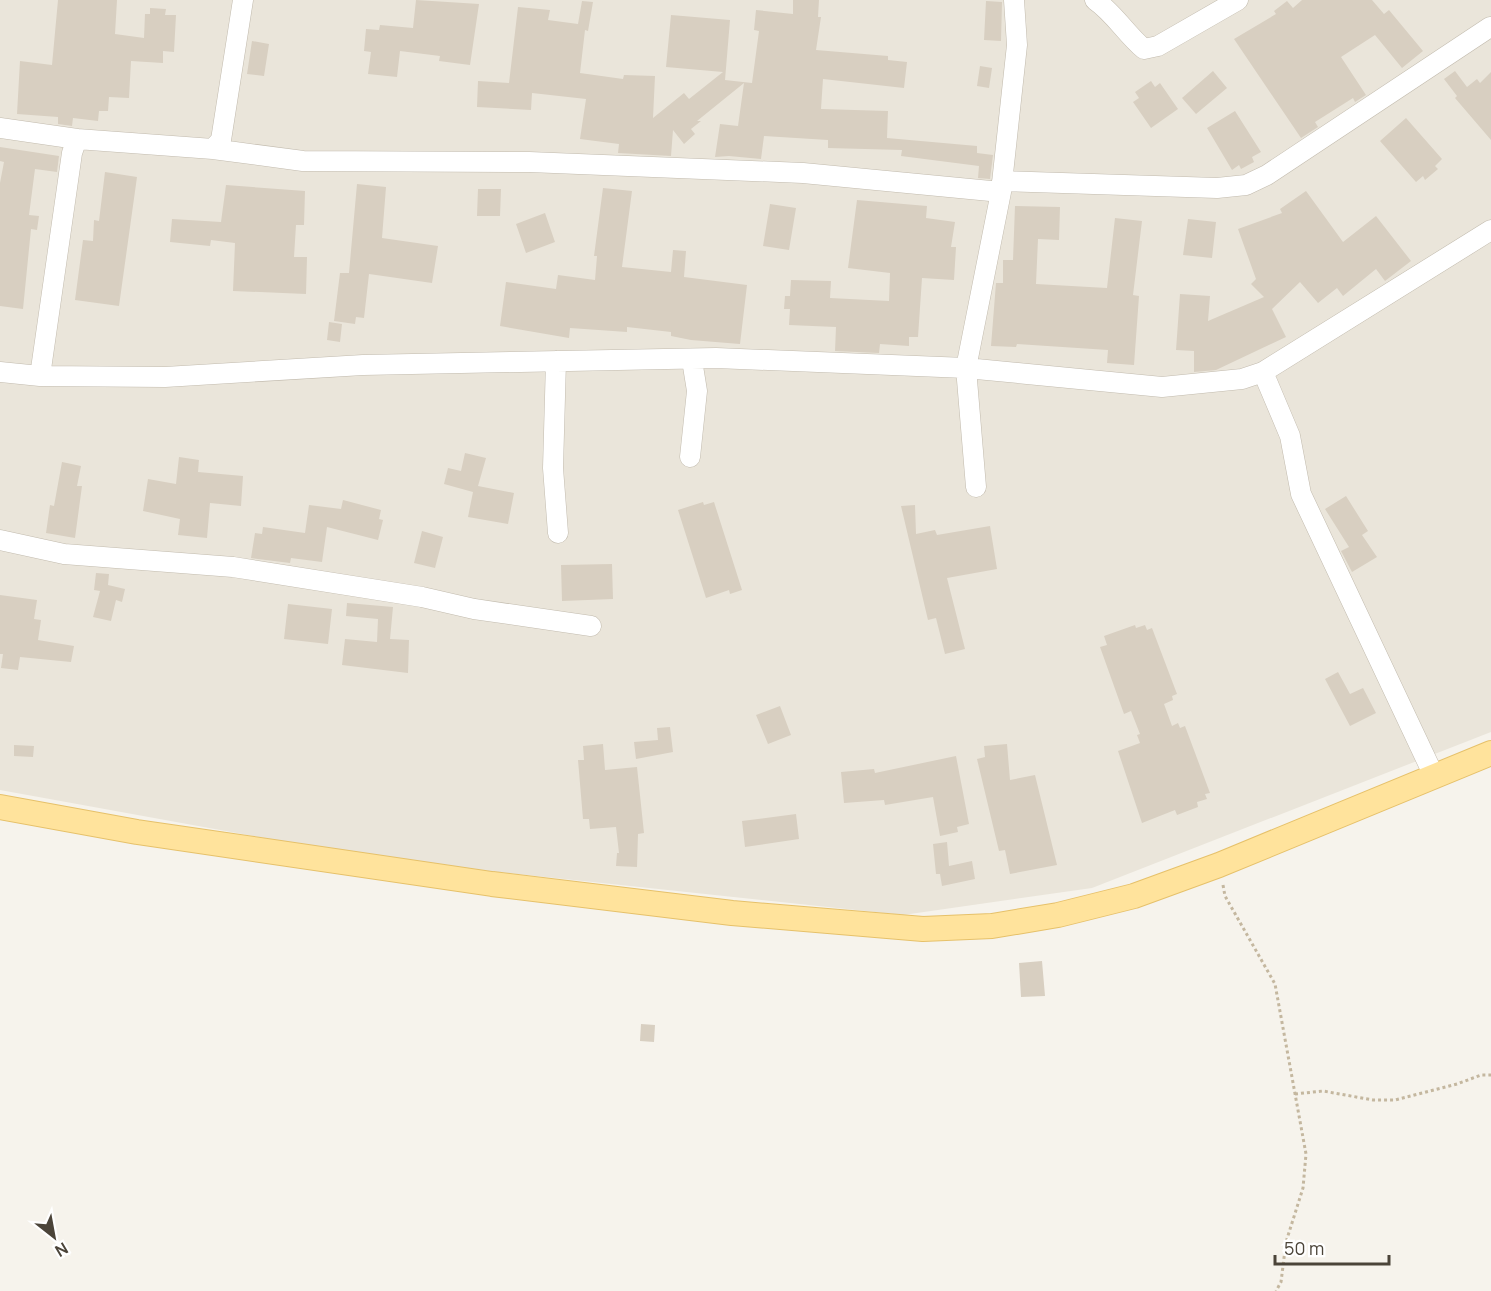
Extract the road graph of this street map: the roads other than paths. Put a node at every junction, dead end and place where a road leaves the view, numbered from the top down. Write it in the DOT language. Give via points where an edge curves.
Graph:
graph roads {
  1 [pos="243,0"];
  2 [pos="1014,0"];
  3 [pos="1095,0"];
  4 [pos="1238,0"];
  5 [pos="1490,27"];
  6 [pos="0,128"];
  7 [pos="77,139"];
  8 [pos="213,149"];
  9 [pos="1002,187"];
  10 [pos="1491,230"];
  11 [pos="692,360"];
  12 [pos="556,361"];
  13 [pos="966,368"];
  14 [pos="0,372"];
  15 [pos="1263,372"];
  16 [pos="40,376"];
  17 [pos="690,457"];
  18 [pos="976,487"];
  19 [pos="558,533"];
  20 [pos="0,540"];
  21 [pos="591,626"];
  22 [pos="1491,753"];
  23 [pos="1434,776"];
  24 [pos="0,807"];
  1 -- 8 [label="street" via="221,141"];
  2 -- 9 [label="street" via="1017,45"];
  3 -- 4 [label="street" via="1144,49 1158,46"];
  5 -- 9 [label="street" via="1378,104 1246,186"];
  6 -- 7 [label="street"];
  7 -- 8 [label="street"];
  7 -- 16 [label="street"];
  8 -- 9 [label="street" via="303,161 529,162 803,172"];
  9 -- 13 [label="street"];
  10 -- 15 [label="street"];
  11 -- 12 [label="street"];
  11 -- 13 [label="street"];
  11 -- 17 [label="street" via="696,392"];
  12 -- 16 [label="street" via="363,365 165,377"];
  12 -- 19 [label="street" via="553,477"];
  13 -- 15 [label="street" via="1162,387 1242,379"];
  13 -- 18 [label="street"];
  14 -- 16 [label="street"];
  15 -- 23 [label="street" via="1290,436 1301,494"];
  20 -- 21 [label="street" via="64,554 233,567"];
  22 -- 23 [label="main road"];
  23 -- 24 [label="main road" via="1134,896 992,926 923,929 732,913 492,884 137,832"];
}
